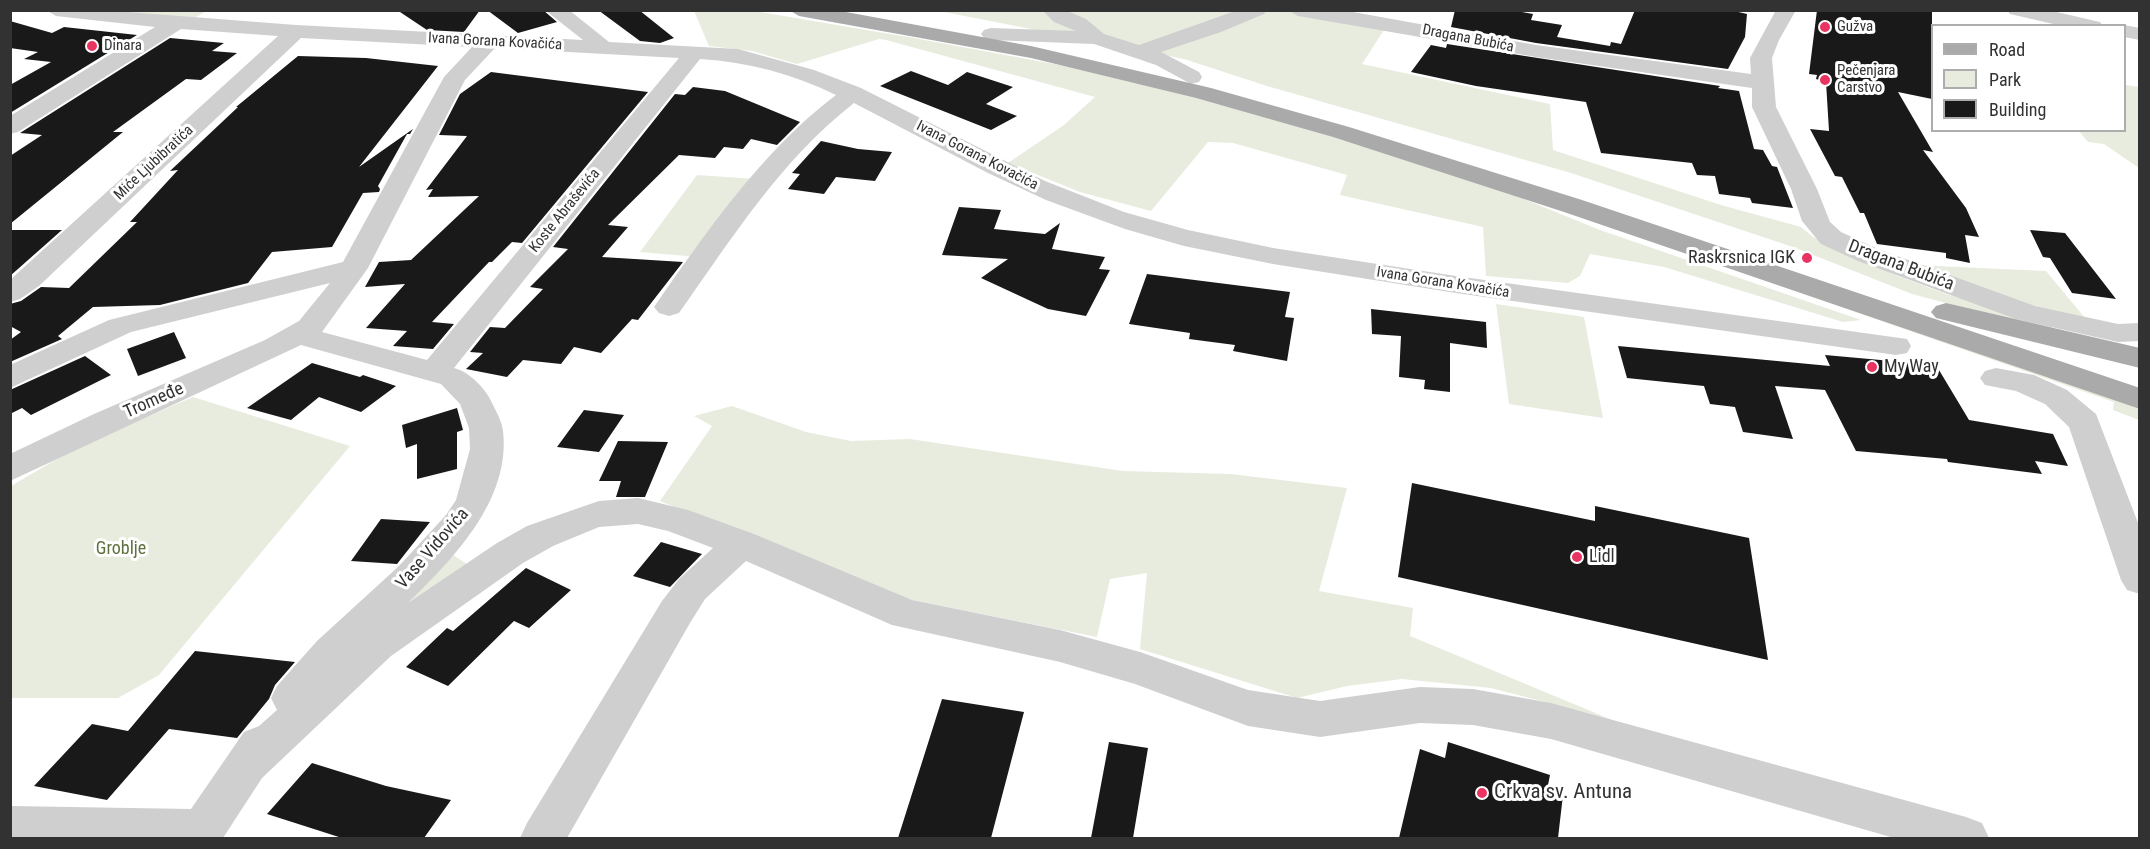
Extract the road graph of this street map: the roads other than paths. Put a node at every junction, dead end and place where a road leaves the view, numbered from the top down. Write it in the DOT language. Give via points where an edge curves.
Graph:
graph roads {
  1 [pos="56,10"];
  2 [pos="78,10"];
  3 [pos="92,10"];
  4 [pos="234,10"];
  5 [pos="555,10"];
  6 [pos="799,10"];
  7 [pos="864,10"];
  8 [pos="1052,10"];
  9 [pos="1257,10"];
  10 [pos="1298,10"];
  11 [pos="1786,10"];
  12 [pos="2017,10"];
  13 [pos="200,20"];
  14 [pos="2084,24"];
  15 [pos="296,31"];
  16 [pos="991,34"];
  17 [pos="1097,38"];
  18 [pos="489,42"];
  19 [pos="605,49"];
  20 [pos="696,51"];
  21 [pos="1139,52"];
  22 [pos="1191,77"];
  23 [pos="1764,83"];
  24 [pos="853,93"];
  25 [pos="10,127"];
  26 [pos="354,268"];
  27 [pos="10,293"];
  28 [pos="1892,298"];
  29 [pos="669,307"];
  30 [pos="2139,332"];
  31 [pos="298,335"];
  32 [pos="1896,346"];
  33 [pos="2139,358"];
  34 [pos="435,371"];
  35 [pos="10,378"];
  36 [pos="1996,378"];
  37 [pos="2139,382"];
  38 [pos="2139,399"];
  39 [pos="10,470"];
  40 [pos="741,544"];
  41 [pos="2139,579"];
  42 [pos="247,764"];
  43 [pos="10,827"];
  44 [pos="200,834"];
  45 [pos="543,838"];
  46 [pos="1966,838"];
  1 -- 13 [label="street, Ivana Gorana Kovačića"];
  2 -- 3 [label="street"];
  4 -- 13 [label="street"];
  5 -- 19 [label="street"];
  6 -- 38 [label="main road" via="954,37 1111,71 1410,152"];
  7 -- 16 [label="main road"];
  8 -- 17 [label="street" via="1061,18 1079,23"];
  9 -- 21 [label="street"];
  10 -- 23 [label="street, Dragana Bubića" via="1525,50"];
  11 -- 23 [label="street, Dragana Bubića" via="1761,58"];
  12 -- 14 [label="street"];
  13 -- 15 [label="street, Ivana Gorana Kovačića"];
  13 -- 25 [label="street"];
  15 -- 18 [label="street, Ivana Gorana Kovačića"];
  15 -- 27 [label="street, Miće Ljubibratića" via="29,280"];
  16 -- 17 [label="street"];
  16 -- 22 [label="main road"];
  17 -- 21 [label="street"];
  18 -- 19 [label="street, Ivana Gorana Kovačića"];
  18 -- 26 [label="street" via="455,77"];
  19 -- 20 [label="street, Ivana Gorana Kovačića"];
  20 -- 24 [label="street, Ivana Gorana Kovačića" via="777,64"];
  20 -- 34 [label="street, Koste Abraševića"];
  21 -- 22 [label="street" via="1164,60"];
  22 -- 28 [label="main road" via="1426,142"];
  23 -- 30 [label="street, Dragana Bubića" via="1764,107 1771,125 1804,189 1815,221 1831,238 2025,313 2118,333"];
  24 -- 29 [label="street" via="832,106 787,150"];
  24 -- 32 [label="street, Ivana Gorana Kovačića" via="1037,188 1158,231 1523,296"];
  26 -- 31 [label="street" via="321,316"];
  26 -- 35 [label="street" via="120,326"];
  28 -- 33 [label="main road"];
  28 -- 37 [label="main road"];
  31 -- 34 [label="street, Vase Vidovića"];
  31 -- 39 [label="street, Tromeđe"];
  34 -- 42 [label="street, Vase Vidovića" via="465,387 486,428 487,449 473,502 432,555 305,682"];
  36 -- 41 [label="street" via="2023,382 2056,397 2084,422"];
  40 -- 42 [label="street" via="675,519 638,511 599,514 561,527 510,553 376,645"];
  40 -- 45 [label="street" via="692,589 676,612"];
  40 -- 46 [label="street" via="906,615 1060,646 1140,669 1248,708 1320,719 1420,705 1473,707 1551,721"];
  42 -- 44 [label="street, Vase Vidovića"];
  43 -- 44 [label="street"];
}
